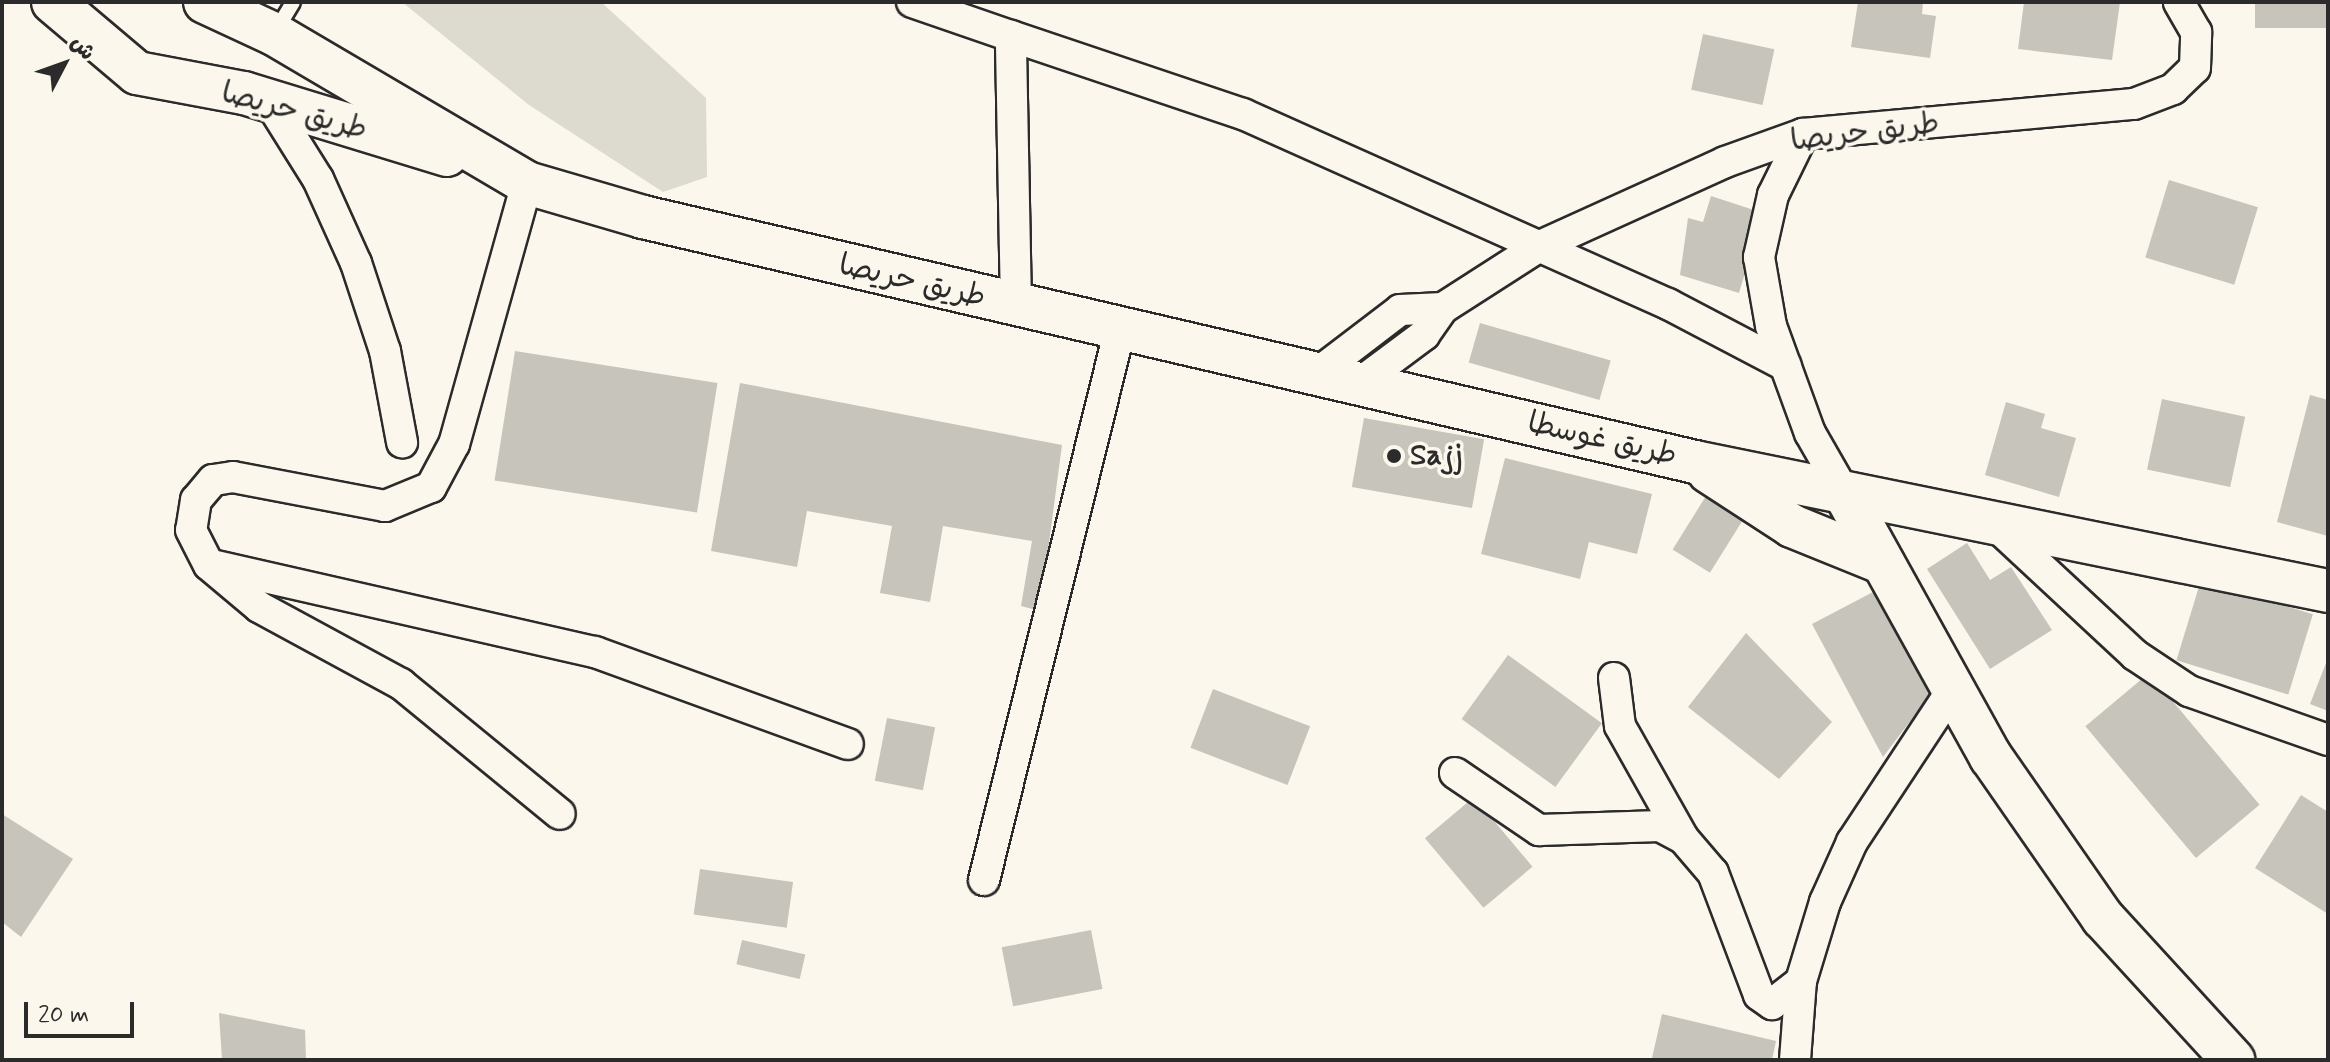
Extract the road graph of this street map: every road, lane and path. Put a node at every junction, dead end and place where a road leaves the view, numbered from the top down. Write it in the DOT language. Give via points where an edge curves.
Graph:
graph roads {
  1 [pos="53,2"];
  2 [pos="912,2"];
  3 [pos="2179,2"];
  4 [pos="218,5"];
  5 [pos="284,18"];
  6 [pos="1011,36"];
  7 [pos="269,101"];
  8 [pos="1803,134"];
  9 [pos="518,179"];
  10 [pos="1538,247"];
  11 [pos="1016,306"];
  12 [pos="1443,308"];
  13 [pos="1120,329"];
  14 [pos="1786,366"];
  15 [pos="1319,372"];
  16 [pos="1361,382"];
  17 [pos="402,442"];
  18 [pos="1695,462"];
  19 [pos="1845,494"];
  20 [pos="1992,521"];
  21 [pos="1883,563"];
  22 [pos="209,565"];
  23 [pos="2328,591"];
  24 [pos="1614,678"];
  25 [pos="1953,689"];
  26 [pos="2328,740"];
  27 [pos="848,744"];
  28 [pos="1455,773"];
  29 [pos="560,814"];
  30 [pos="1683,838"];
  31 [pos="984,880"];
  32 [pos="1801,981"];
  33 [pos="1795,1060"];
  34 [pos="2233,1060"];
  1 -- 7 [label="main road, طريق حريصا" via="137,73"];
  2 -- 6 [label="street"];
  3 -- 8 [label="street, طريق حريصا" via="2196,32 2195,68 2173,89 2134,104"];
  4 -- 5 [label="main road, طريق حريصا"];
  5 -- 9 [label="main road, طريق حريصا"];
  6 -- 10 [label="street" via="1243,114"];
  6 -- 11 [label="street"];
  7 -- 9 [label="main road, طريق حريصا"];
  7 -- 17 [label="street" via="318,179 356,263 385,351"];
  8 -- 10 [label="street, طريق حريصا" via="1630,201"];
  8 -- 14 [label="street" via="1773,195 1759,257"];
  9 -- 11 [label="main road, طريق حريصا"];
  9 -- 22 [label="street" via="454,444 431,487 385,506 233,477 213,480 196,500 191,530"];
  10 -- 12 [label="street, طريق حريصا"];
  10 -- 14 [label="street"];
  11 -- 13 [label="main road, طريق حريصا"];
  12 -- 15 [label="street" via="1400,310"];
  12 -- 16 [label="street, طريق حريصا" via="1424,335"];
  13 -- 15 [label="main road, طريق حريصا"];
  13 -- 31 [label="street"];
  14 -- 19 [label="street" via="1810,433"];
  15 -- 16 [label="main road, طريق حريصا"];
  16 -- 18 [label="main road, طريق غوسطا"];
  18 -- 19 [label="main road, طريق غوسطا"];
  18 -- 21 [label="main road" via="1792,526"];
  19 -- 20 [label="main road, طريق غوسطا"];
  19 -- 21 [label="main road"];
  20 -- 23 [label="main road, طريق غوسطا"];
  20 -- 26 [label="street" via="2135,655 2189,691"];
  21 -- 25 [label="main road"];
  22 -- 27 [label="street" via="595,652"];
  22 -- 29 [label="street" via="259,607 401,684"];
  24 -- 30 [label="street" via="1620,726"];
  25 -- 32 [label="street" via="1852,842"];
  25 -- 34 [label="main road" via="2103,918"];
  28 -- 30 [label="street" via="1539,830 1660,826"];
  30 -- 32 [label="street" via="1713,873 1759,995 1772,1004"];
  32 -- 33 [label="street"];
}
